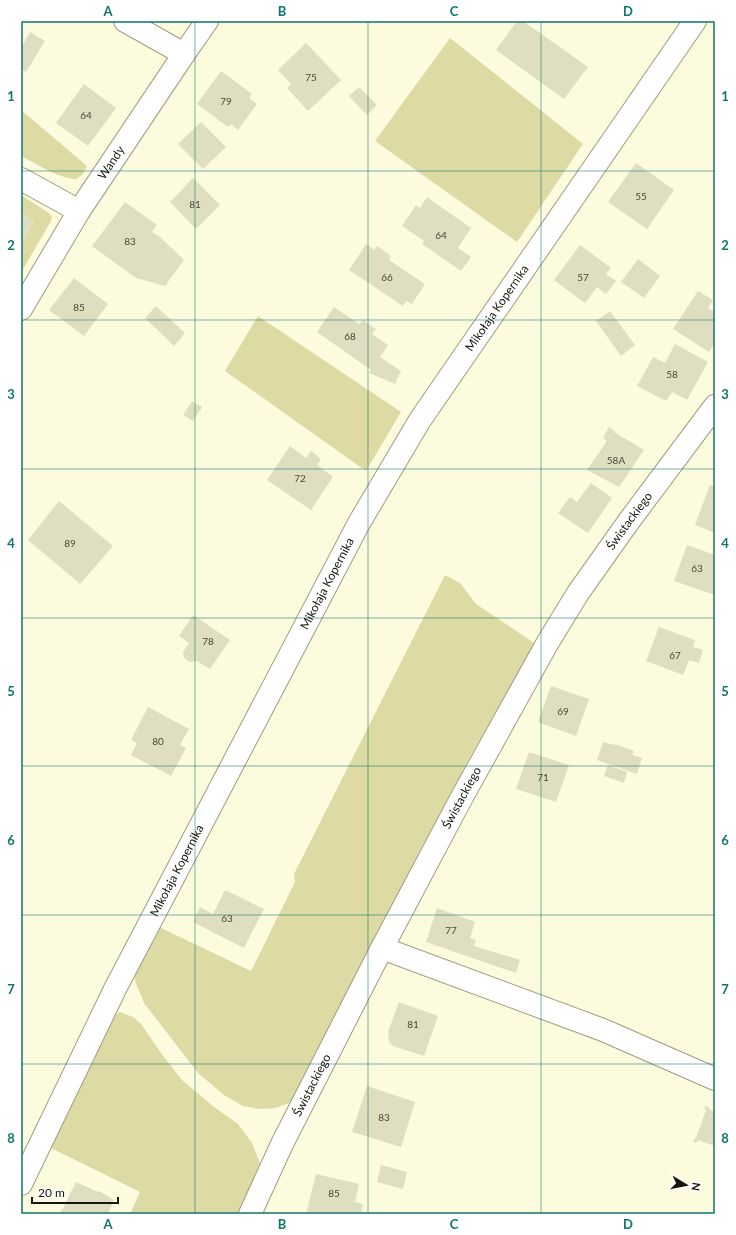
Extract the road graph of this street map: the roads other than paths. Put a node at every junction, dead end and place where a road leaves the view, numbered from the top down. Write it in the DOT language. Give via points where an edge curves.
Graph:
graph roads {
  1 [pos="125,21"];
  2 [pos="207,21"];
  3 [pos="696,21"];
  4 [pos="184,54"];
  5 [pos="21,179"];
  6 [pos="79,211"];
  7 [pos="21,309"];
  8 [pos="715,406"];
  9 [pos="382,948"];
  10 [pos="715,1079"];
  11 [pos="21,1184"];
  12 [pos="250,1214"];
  1 -- 4 [label="street"];
  2 -- 4 [label="street, Wandy"];
  3 -- 11 [label="street, Mikołaja Kopernika" via="420,420 359,523 115,989"];
  4 -- 6 [label="street, Wandy"];
  5 -- 6 [label="street"];
  6 -- 7 [label="street, Wandy"];
  8 -- 9 [label="street, Świstackiego" via="629,521 548,642"];
  9 -- 10 [label="street" via="603,1030"];
  9 -- 12 [label="street, Świstackiego" via="282,1144"];
}
